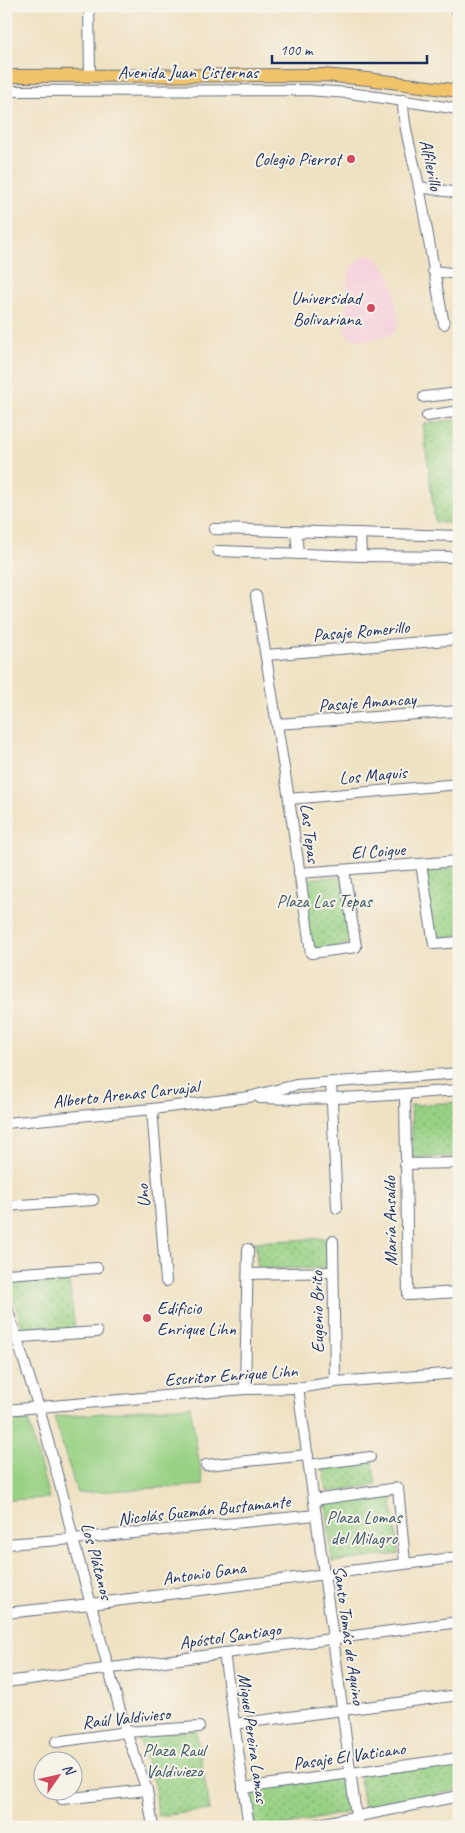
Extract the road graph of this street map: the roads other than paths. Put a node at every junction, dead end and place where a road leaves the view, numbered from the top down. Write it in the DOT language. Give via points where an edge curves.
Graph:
graph roads {
  1 [pos="89,6"];
  2 [pos="453,6"];
  3 [pos="459,12"];
  4 [pos="90,75"];
  5 [pos="6,76"];
  6 [pos="6,91"];
  7 [pos="459,91"];
  8 [pos="403,100"];
  9 [pos="459,109"];
  10 [pos="419,187"];
  11 [pos="459,193"];
  12 [pos="433,271"];
  13 [pos="459,274"];
  14 [pos="444,324"];
  15 [pos="459,393"];
  16 [pos="424,397"];
  17 [pos="459,411"];
  18 [pos="427,416"];
  19 [pos="214,529"];
  20 [pos="296,532"];
  21 [pos="360,533"];
  22 [pos="459,536"];
  23 [pos="218,551"];
  24 [pos="298,554"];
  25 [pos="361,556"];
  26 [pos="459,558"];
  27 [pos="256,596"];
  28 [pos="459,639"];
  29 [pos="266,655"];
  30 [pos="459,711"];
  31 [pos="277,724"];
  32 [pos="459,784"];
  33 [pos="290,799"];
  34 [pos="459,861"];
  35 [pos="421,864"];
  36 [pos="344,870"];
  37 [pos="299,873"];
  38 [pos="459,942"];
  39 [pos="459,1073"];
  40 [pos="447,1074"];
  41 [pos="331,1082"];
  42 [pos="459,1090"];
  43 [pos="447,1091"];
  44 [pos="405,1095"];
  45 [pos="249,1097"];
  46 [pos="332,1099"];
  47 [pos="152,1109"];
  48 [pos="6,1123"];
  49 [pos="459,1163"];
  50 [pos="406,1164"];
  51 [pos="93,1200"];
  52 [pos="6,1206"];
  53 [pos="336,1208"];
  54 [pos="333,1241"];
  55 [pos="248,1249"];
  56 [pos="97,1268"];
  57 [pos="333,1272"];
  58 [pos="6,1274"];
  59 [pos="248,1274"];
  60 [pos="166,1281"];
  61 [pos="459,1292"];
  62 [pos="6,1305"];
  63 [pos="97,1332"];
  64 [pos="11,1338"];
  65 [pos="459,1373"];
  66 [pos="335,1382"];
  67 [pos="298,1388"];
  68 [pos="245,1389"];
  69 [pos="39,1408"];
  70 [pos="6,1410"];
  71 [pos="370,1457"];
  72 [pos="308,1460"];
  73 [pos="206,1465"];
  74 [pos="314,1500"];
  75 [pos="316,1515"];
  76 [pos="73,1539"];
  77 [pos="6,1544"];
  78 [pos="459,1557"];
  79 [pos="405,1564"];
  80 [pos="324,1573"];
  81 [pos="91,1604"];
  82 [pos="6,1613"];
  83 [pos="459,1622"];
  84 [pos="333,1638"];
  85 [pos="224,1653"];
  86 [pos="110,1668"];
  87 [pos="6,1682"];
  88 [pos="459,1695"];
  89 [pos="342,1710"];
  90 [pos="234,1724"];
  91 [pos="199,1727"];
  92 [pos="126,1732"];
  93 [pos="56,1742"];
  94 [pos="459,1758"];
  95 [pos="350,1772"];
  96 [pos="243,1788"];
  97 [pos="147,1790"];
  98 [pos="459,1796"];
  99 [pos="82,1797"];
  100 [pos="356,1816"];
  101 [pos="153,1827"];
  102 [pos="249,1827"];
  103 [pos="304,1827"];
  104 [pos="358,1827"];
  1 -- 4 [label="street"];
  2 -- 3 [label="street"];
  4 -- 5 [label="main road, Avenida Juan Cisternas"];
  4 -- 7 [label="main road, Avenida Juan Cisternas" via="323,75"];
  6 -- 8 [label="street, Avenida Juan Cisternas" via="307,90"];
  8 -- 9 [label="street, Avenida Juan Cisternas"];
  8 -- 10 [label="street, Alfilerillo"];
  10 -- 11 [label="street"];
  10 -- 12 [label="street, Alfilerillo"];
  12 -- 13 [label="street"];
  12 -- 14 [label="street, Alfilerillo"];
  15 -- 16 [label="street"];
  17 -- 18 [label="street"];
  19 -- 20 [label="street"];
  20 -- 21 [label="street"];
  20 -- 24 [label="street"];
  21 -- 22 [label="street"];
  21 -- 25 [label="street"];
  23 -- 24 [label="street"];
  24 -- 25 [label="street"];
  25 -- 26 [label="street"];
  27 -- 29 [label="street, Las Tepas"];
  28 -- 29 [label="street, Pasaje Romerillo"];
  29 -- 31 [label="street, Las Tepas"];
  30 -- 31 [label="street, Pasaje Amancay"];
  31 -- 33 [label="street, Las Tepas"];
  32 -- 33 [label="street, Los Maquis"];
  33 -- 37 [label="street, Las Tepas"];
  34 -- 35 [label="street, El Coigue"];
  35 -- 36 [label="street, El Coigue"];
  35 -- 38 [label="street" via="434,944"];
  36 -- 37 [label="street, El Coigue"];
  36 -- 37 [label="street, Las Tepas" via="356,946 311,953"];
  39 -- 40 [label="street, Alberto Arenas Carvajal"];
  40 -- 41 [label="street, Alberto Arenas Carvajal"];
  40 -- 43 [label="street"];
  41 -- 45 [label="street, Alberto Arenas Carvajal" via="296,1085"];
  41 -- 46 [label="street"];
  42 -- 43 [label="street, Alberto Arenas Carvajal"];
  43 -- 44 [label="street, Alberto Arenas Carvajal"];
  44 -- 46 [label="street, Alberto Arenas Carvajal"];
  44 -- 50 [label="street, María Ansaldo"];
  45 -- 46 [label="street, Alberto Arenas Carvajal"];
  45 -- 47 [label="street, Alberto Arenas Carvajal"];
  46 -- 53 [label="street"];
  47 -- 48 [label="street, Alberto Arenas Carvajal"];
  47 -- 60 [label="street, Uno"];
  49 -- 50 [label="street"];
  50 -- 61 [label="street, María Ansaldo" via="408,1295"];
  51 -- 52 [label="street"];
  54 -- 57 [label="street, Eugenio Brito"];
  55 -- 59 [label="street"];
  56 -- 58 [label="street"];
  57 -- 59 [label="street"];
  57 -- 66 [label="street, Eugenio Brito"];
  59 -- 68 [label="street"];
  62 -- 64 [label="street, Los Plátanos"];
  63 -- 64 [label="street"];
  64 -- 69 [label="street, Los Plátanos"];
  65 -- 66 [label="street, Escritor Enrique Lihn"];
  66 -- 67 [label="street, Escritor Enrique Lihn"];
  67 -- 68 [label="street, Escritor Enrique Lihn"];
  67 -- 72 [label="street, Santo Tomás de Aquino"];
  68 -- 69 [label="street, Escritor Enrique Lihn"];
  69 -- 70 [label="street, Escritor Enrique Lihn"];
  69 -- 76 [label="street, Los Plátanos"];
  71 -- 72 [label="street"];
  72 -- 73 [label="street"];
  72 -- 74 [label="street, Santo Tomás de Aquino"];
  74 -- 75 [label="street, Santo Tomás de Aquino"];
  74 -- 79 [label="street" via="398,1488"];
  75 -- 76 [label="street, Nicolás Guzmán Bustamante"];
  75 -- 80 [label="street, Santo Tomás de Aquino"];
  76 -- 77 [label="street, Nicolás Guzmán Bustamante"];
  76 -- 81 [label="street, Los Plátanos"];
  78 -- 79 [label="street, Antonio Gana"];
  79 -- 80 [label="street, Antonio Gana"];
  80 -- 81 [label="street, Antonio Gana"];
  80 -- 84 [label="street, Santo Tomás de Aquino"];
  81 -- 82 [label="street, Antonio Gana"];
  81 -- 86 [label="street, Los Plátanos"];
  83 -- 84 [label="street, Apóstol Santiago"];
  84 -- 85 [label="street, Apóstol Santiago"];
  84 -- 89 [label="street, Santo Tomás de Aquino"];
  85 -- 86 [label="street, Apóstol Santiago"];
  85 -- 90 [label="street, Miguel Pereira Lamas"];
  86 -- 87 [label="street, Apóstol Santiago"];
  86 -- 92 [label="street, Los Plátanos"];
  88 -- 89 [label="street"];
  89 -- 90 [label="street"];
  89 -- 95 [label="street, Santo Tomás de Aquino"];
  90 -- 96 [label="street, Miguel Pereira Lamas"];
  91 -- 92 [label="street, Raúl Valdivieso"];
  92 -- 93 [label="street, Raúl Valdivieso"];
  92 -- 97 [label="street, Los Plátanos"];
  94 -- 95 [label="street, Pasaje El Vaticano"];
  95 -- 96 [label="street, Pasaje El Vaticano"];
  95 -- 100 [label="street, Santo Tomás de Aquino"];
  96 -- 102 [label="street, Miguel Pereira Lamas"];
  97 -- 99 [label="street"];
  97 -- 101 [label="street, Los Plátanos"];
  98 -- 100 [label="street"];
  100 -- 103 [label="street"];
  100 -- 104 [label="street, Santo Tomás de Aquino"];
}
